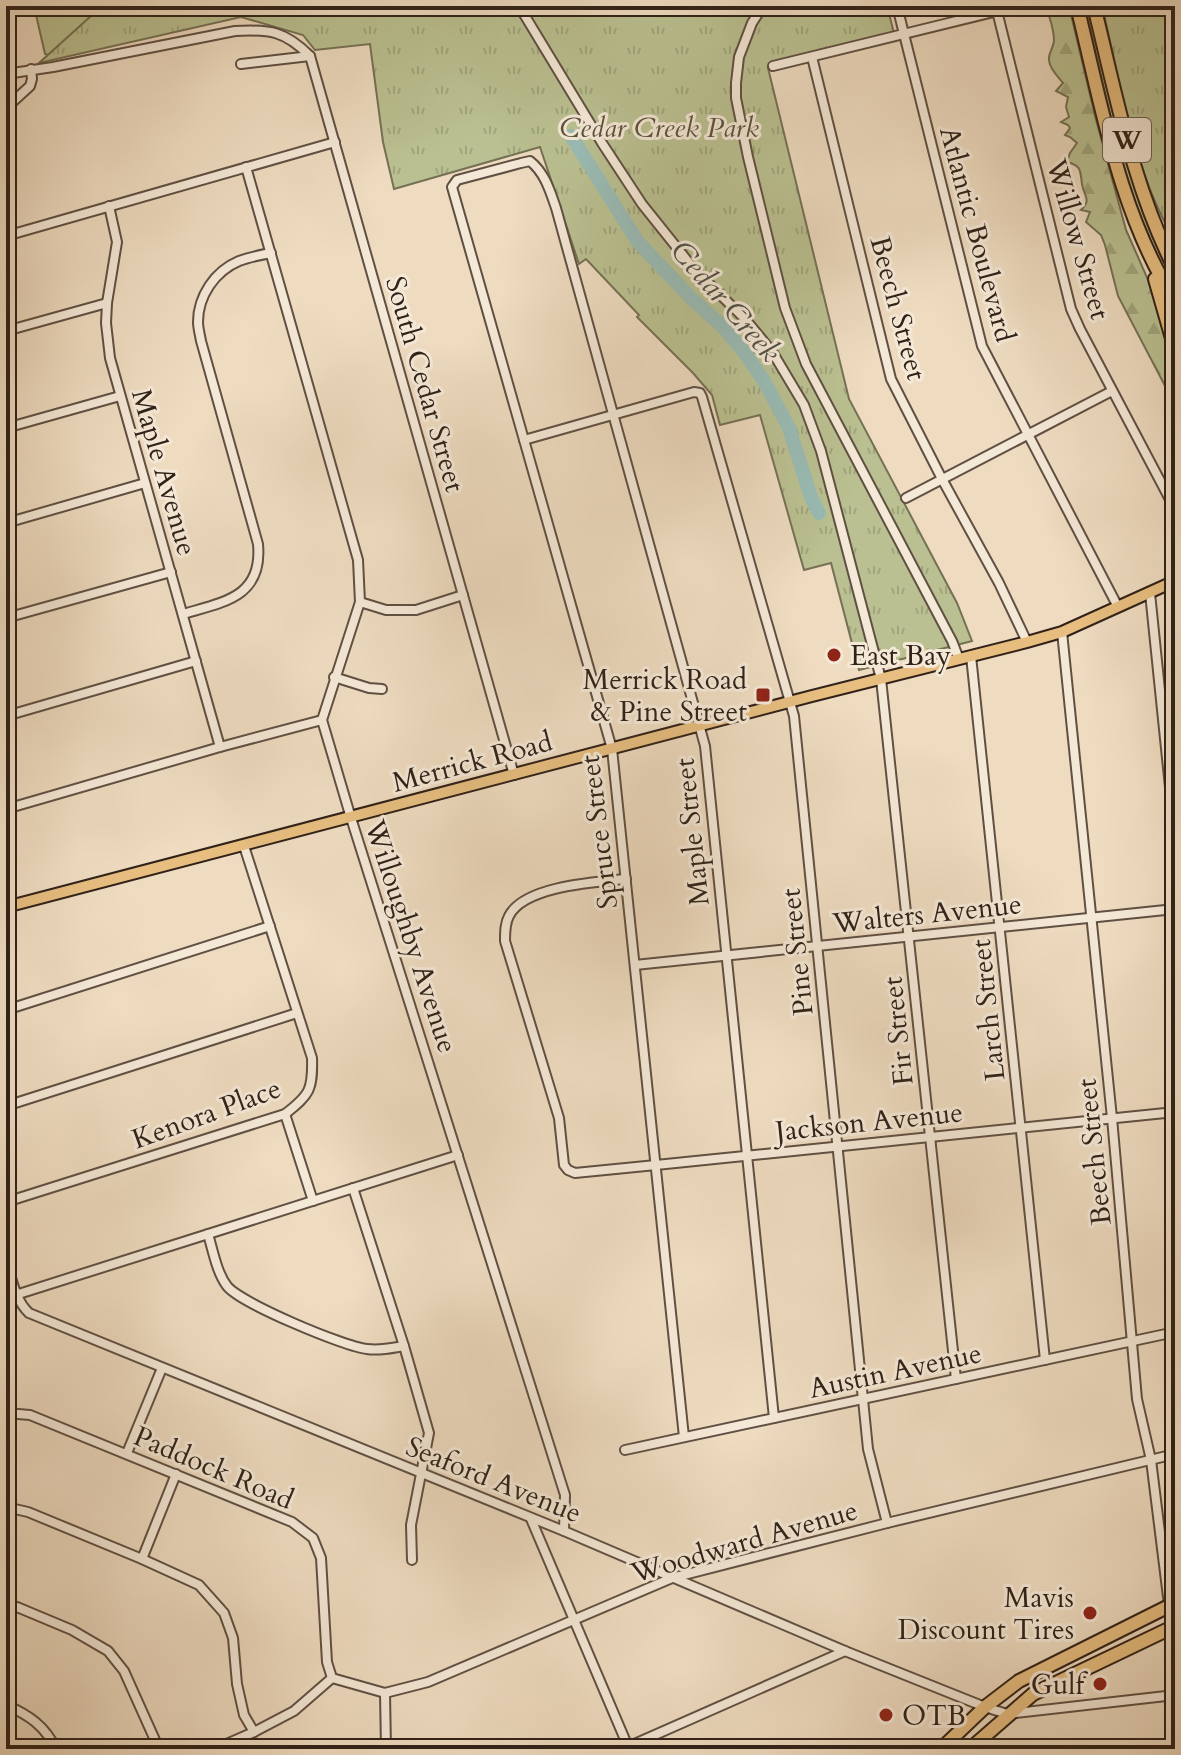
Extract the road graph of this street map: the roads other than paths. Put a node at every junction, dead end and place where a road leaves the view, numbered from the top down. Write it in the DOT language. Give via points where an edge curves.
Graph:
graph roads {
  1 [pos="519,6"];
  2 [pos="763,6"];
  3 [pos="897,6"];
  4 [pos="1018,6"];
  5 [pos="1077,6"];
  6 [pos="1094,6"];
  7 [pos="997,11"];
  8 [pos="904,34"];
  9 [pos="310,56"];
  10 [pos="812,57"];
  11 [pos="241,64"];
  12 [pos="773,66"];
  13 [pos="31,69"];
  14 [pos="6,74"];
  15 [pos="6,108"];
  16 [pos="335,142"];
  17 [pos="246,167"];
  18 [pos="453,193"];
  19 [pos="109,206"];
  20 [pos="6,236"];
  21 [pos="1161,241"];
  22 [pos="1146,249"];
  23 [pos="271,253"];
  24 [pos="1175,262"];
  25 [pos="1175,269"];
  26 [pos="1175,301"];
  27 [pos="107,303"];
  28 [pos="6,331"];
  29 [pos="1175,349"];
  30 [pos="1112,391"];
  31 [pos="120,396"];
  32 [pos="613,414"];
  33 [pos="6,428"];
  34 [pos="1027,434"];
  35 [pos="524,440"];
  36 [pos="942,479"];
  37 [pos="145,483"];
  38 [pos="906,498"];
  39 [pos="1175,509"];
  40 [pos="6,523"];
  41 [pos="171,572"];
  42 [pos="1175,581"];
  43 [pos="1150,593"];
  44 [pos="463,595"];
  45 [pos="360,602"];
  46 [pos="1118,607"];
  47 [pos="183,614"];
  48 [pos="6,618"];
  49 [pos="1062,632"];
  50 [pos="1027,642"];
  51 [pos="971,656"];
  52 [pos="959,659"];
  53 [pos="196,661"];
  54 [pos="334,677"];
  55 [pos="881,679"];
  56 [pos="382,689"];
  57 [pos="791,702"];
  58 [pos="6,716"];
  59 [pos="322,720"];
  60 [pos="699,726"];
  61 [pos="220,747"];
  62 [pos="612,749"];
  63 [pos="514,775"];
  64 [pos="6,809"];
  65 [pos="351,818"];
  66 [pos="1175,836"];
  67 [pos="244,846"];
  68 [pos="626,879"];
  69 [pos="6,907"];
  70 [pos="1175,909"];
  71 [pos="1091,918"];
  72 [pos="270,926"];
  73 [pos="1000,927"];
  74 [pos="909,937"];
  75 [pos="818,946"];
  76 [pos="726,955"];
  77 [pos="635,965"];
  78 [pos="6,1010"];
  79 [pos="297,1013"];
  80 [pos="6,1106"];
  81 [pos="1175,1112"];
  82 [pos="285,1114"];
  83 [pos="1112,1118"];
  84 [pos="1021,1128"];
  85 [pos="930,1137"];
  86 [pos="839,1146"];
  87 [pos="458,1155"];
  88 [pos="747,1156"];
  89 [pos="656,1165"];
  90 [pos="353,1188"];
  91 [pos="313,1201"];
  92 [pos="6,1202"];
  93 [pos="208,1234"];
  94 [pos="6,1261"];
  95 [pos="17,1295"];
  96 [pos="6,1298"];
  97 [pos="1175,1332"];
  98 [pos="1133,1341"];
  99 [pos="404,1346"];
  100 [pos="1045,1360"];
  101 [pos="162,1368"];
  102 [pos="956,1379"];
  103 [pos="864,1399"];
  104 [pos="6,1413"];
  105 [pos="774,1418"];
  106 [pos="684,1437"];
  107 [pos="625,1450"];
  108 [pos="127,1453"];
  109 [pos="1175,1454"];
  110 [pos="1151,1460"];
  111 [pos="176,1474"];
  112 [pos="422,1474"];
  113 [pos="6,1507"];
  114 [pos="531,1519"];
  115 [pos="887,1523"];
  116 [pos="564,1531"];
  117 [pos="142,1559"];
  118 [pos="412,1560"];
  119 [pos="672,1578"];
  120 [pos="6,1604"];
  121 [pos="1172,1604"];
  122 [pos="573,1619"];
  123 [pos="1173,1627"];
  124 [pos="845,1651"];
  125 [pos="1175,1667"];
  126 [pos="332,1678"];
  127 [pos="385,1693"];
  128 [pos="1175,1695"];
  129 [pos="6,1705"];
  130 [pos="995,1710"];
  131 [pos="254,1732"];
  132 [pos="627,1748"];
  133 [pos="56,1749"];
  134 [pos="159,1749"];
  135 [pos="215,1749"];
  136 [pos="386,1749"];
  137 [pos="941,1749"];
  138 [pos="970,1749"];
  1 -- 55 [label="street, Fir Street" via="642,204 694,269 754,329 796,389 821,451"];
  2 -- 52 [label="street" via="739,57 736,98 785,308 806,364"];
  3 -- 8 [label="street, Atlantic Boulevard"];
  4 -- 7 [label="street"];
  5 -- 22 [label="highway, W" via="1116,163"];
  6 -- 21 [label="highway, W" via="1131,159"];
  7 -- 8 [label="street"];
  7 -- 30 [label="street, Willow Street" via="1071,309"];
  8 -- 10 [label="street"];
  8 -- 34 [label="street, Atlantic Boulevard" via="982,346"];
  9 -- 11 [label="street"];
  9 -- 13 [label="street" via="290,38 235,31"];
  9 -- 16 [label="street, South Cedar Street"];
  10 -- 12 [label="street"];
  10 -- 36 [label="street, Beech Street" via="891,379"];
  13 -- 14 [label="street"];
  13 -- 15 [label="street" via="30,86"];
  16 -- 17 [label="street"];
  16 -- 44 [label="street, South Cedar Street"];
  17 -- 19 [label="street"];
  17 -- 23 [label="street"];
  18 -- 32 [label="street, Maple Street" via="457,180 530,161 537,166 556,208"];
  18 -- 35 [label="street, Spruce Street"];
  19 -- 20 [label="street"];
  19 -- 27 [label="street, Maple Avenue" via="117,242"];
  21 -- 24 [label="highway"];
  21 -- 25 [label="highway, W"];
  22 -- 26 [label="highway, W"];
  22 -- 29 [label="highway"];
  23 -- 45 [label="street" via="358,560"];
  23 -- 47 [label="street" via="222,271 209,285 198,321 260,561 244,591 229,601"];
  27 -- 28 [label="street"];
  27 -- 31 [label="street, Maple Avenue" via="107,342"];
  30 -- 34 [label="street"];
  30 -- 39 [label="street, Willow Street"];
  31 -- 33 [label="street"];
  31 -- 37 [label="street, Maple Avenue"];
  32 -- 35 [label="street"];
  32 -- 57 [label="street, Pine Street" via="700,393"];
  32 -- 60 [label="street, Maple Street"];
  34 -- 36 [label="street"];
  34 -- 46 [label="street, Atlantic Boulevard"];
  35 -- 62 [label="street, Spruce Street"];
  36 -- 38 [label="street"];
  36 -- 50 [label="street, Beech Street"];
  37 -- 40 [label="street"];
  37 -- 41 [label="street, Maple Avenue"];
  41 -- 47 [label="street, Maple Avenue"];
  41 -- 48 [label="street"];
  42 -- 43 [label="main road, Merrick Road"];
  43 -- 46 [label="main road, Merrick Road"];
  43 -- 66 [label="street"];
  44 -- 45 [label="street" via="416,610 386,610"];
  44 -- 63 [label="street, South Cedar Street"];
  45 -- 54 [label="street"];
  46 -- 49 [label="main road, Merrick Road"];
  47 -- 53 [label="street, Maple Avenue"];
  49 -- 50 [label="main road, Merrick Road"];
  49 -- 71 [label="street, Beech Street"];
  50 -- 51 [label="main road, Merrick Road"];
  51 -- 52 [label="main road, Merrick Road"];
  51 -- 73 [label="street, Larch Street"];
  52 -- 55 [label="main road, Merrick Road"];
  53 -- 58 [label="street"];
  53 -- 61 [label="street, Maple Avenue"];
  54 -- 56 [label="street"];
  54 -- 59 [label="street"];
  55 -- 57 [label="main road, Merrick Road"];
  55 -- 74 [label="street, Fir Street"];
  57 -- 60 [label="main road, Merrick Road"];
  57 -- 75 [label="street, Pine Street"];
  59 -- 61 [label="street"];
  59 -- 65 [label="street, Willoughby Avenue"];
  60 -- 62 [label="main road, Merrick Road"];
  60 -- 76 [label="street, Maple Street"];
  61 -- 64 [label="street"];
  62 -- 63 [label="main road, Merrick Road"];
  62 -- 68 [label="street, Spruce Street"];
  63 -- 65 [label="main road, Merrick Road"];
  65 -- 67 [label="main road, Merrick Road"];
  65 -- 87 [label="street, Willoughby Avenue"];
  67 -- 69 [label="main road, Merrick Road"];
  67 -- 72 [label="street, Kenora Place"];
  68 -- 77 [label="street, Spruce Street"];
  68 -- 89 [label="street, Jackson Avenue" via="527,897 509,914 505,941 559,1118 564,1165 575,1173"];
  70 -- 71 [label="street, Walters Avenue"];
  71 -- 73 [label="street, Walters Avenue"];
  71 -- 83 [label="street, Beech Street"];
  72 -- 78 [label="street"];
  72 -- 79 [label="street, Kenora Place"];
  73 -- 74 [label="street, Walters Avenue"];
  73 -- 84 [label="street, Larch Street"];
  74 -- 75 [label="street, Walters Avenue"];
  74 -- 85 [label="street, Fir Street"];
  75 -- 76 [label="street, Walters Avenue"];
  75 -- 86 [label="street, Pine Street"];
  76 -- 77 [label="street, Walters Avenue"];
  76 -- 88 [label="street, Maple Street"];
  77 -- 89 [label="street, Spruce Street"];
  79 -- 80 [label="street"];
  79 -- 82 [label="street, Kenora Place" via="313,1078 303,1100"];
  81 -- 83 [label="street, Jackson Avenue"];
  82 -- 91 [label="street"];
  82 -- 92 [label="street, Kenora Place"];
  83 -- 84 [label="street, Jackson Avenue"];
  83 -- 98 [label="street, Beech Street"];
  84 -- 85 [label="street, Jackson Avenue"];
  84 -- 100 [label="street, Larch Street"];
  85 -- 86 [label="street, Jackson Avenue"];
  85 -- 102 [label="street, Fir Street"];
  86 -- 88 [label="street, Jackson Avenue"];
  86 -- 103 [label="street, Pine Street"];
  87 -- 90 [label="street"];
  87 -- 116 [label="street, Willoughby Avenue" via="565,1495"];
  88 -- 89 [label="street, Jackson Avenue"];
  88 -- 105 [label="street, Maple Street"];
  89 -- 106 [label="street, Spruce Street"];
  90 -- 91 [label="street"];
  90 -- 99 [label="street"];
  91 -- 93 [label="street"];
  93 -- 95 [label="street"];
  93 -- 99 [label="street" via="226,1285 237,1296 355,1347"];
  94 -- 95 [label="street"];
  95 -- 96 [label="street"];
  95 -- 101 [label="street, Seaford Avenue" via="29,1313"];
  97 -- 98 [label="street, Austin Avenue"];
  98 -- 100 [label="street, Austin Avenue"];
  98 -- 110 [label="street, Beech Street" via="1137,1399"];
  99 -- 112 [label="street" via="429,1433"];
  100 -- 102 [label="street, Austin Avenue"];
  101 -- 108 [label="street"];
  101 -- 112 [label="street, Seaford Avenue"];
  102 -- 103 [label="street, Austin Avenue"];
  103 -- 105 [label="street, Austin Avenue"];
  103 -- 115 [label="street, Pine Street" via="868,1449"];
  104 -- 108 [label="street, Paddock Road" via="30,1415"];
  105 -- 106 [label="street, Austin Avenue"];
  106 -- 107 [label="street, Austin Avenue"];
  108 -- 111 [label="street, Paddock Road"];
  109 -- 110 [label="street, Woodward Avenue"];
  110 -- 115 [label="street, Woodward Avenue"];
  110 -- 121 [label="street, Beech Street"];
  111 -- 117 [label="street"];
  111 -- 126 [label="street, Paddock Road" via="292,1522 313,1538 321,1558"];
  112 -- 114 [label="street, Seaford Avenue"];
  112 -- 118 [label="street" via="411,1525"];
  113 -- 117 [label="street"];
  114 -- 116 [label="street, Seaford Avenue"];
  114 -- 122 [label="street"];
  115 -- 119 [label="street, Woodward Avenue"];
  116 -- 119 [label="street, Seaford Avenue"];
  117 -- 131 [label="street" via="199,1585 224,1613 233,1638 244,1715"];
  119 -- 122 [label="street, Woodward Avenue"];
  119 -- 124 [label="street, Seaford Avenue"];
  120 -- 134 [label="street" via="72,1630 108,1651 124,1671"];
  121 -- 123 [label="street, Beech Street"];
  121 -- 130 [label="highway" via="1019,1681"];
  122 -- 127 [label="street, Woodward Avenue" via="428,1682"];
  122 -- 132 [label="street"];
  123 -- 125 [label="street, Beech Street"];
  123 -- 130 [label="highway"];
  124 -- 130 [label="street, Seaford Avenue"];
  124 -- 132 [label="street"];
  126 -- 127 [label="street"];
  126 -- 131 [label="street" via="294,1711"];
  127 -- 136 [label="street"];
  128 -- 130 [label="street"];
  129 -- 133 [label="street" via="49,1735"];
  130 -- 137 [label="highway"];
  130 -- 138 [label="highway"];
  131 -- 135 [label="street"];
}
